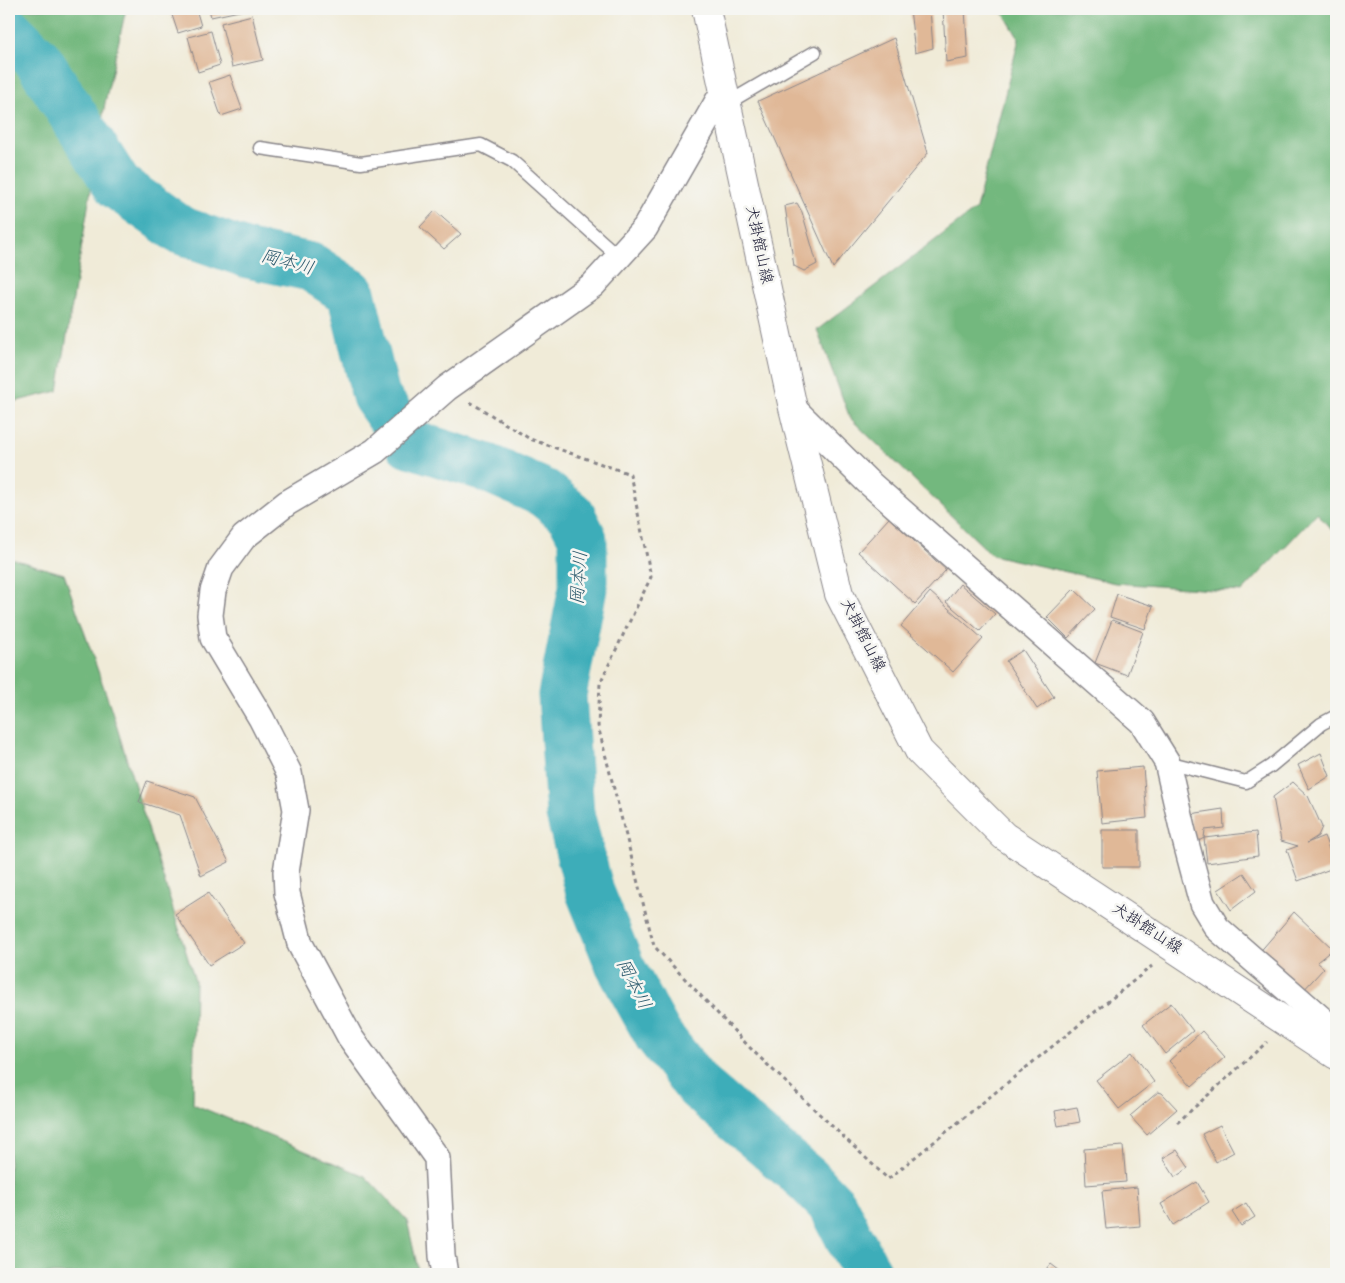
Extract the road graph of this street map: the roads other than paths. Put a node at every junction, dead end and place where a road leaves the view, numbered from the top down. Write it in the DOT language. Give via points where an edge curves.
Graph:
graph roads {
  1 [pos="706,9"];
  2 [pos="815,52"];
  3 [pos="724,98"];
  4 [pos="260,148"];
  5 [pos="619,257"];
  6 [pos="793,408"];
  7 [pos="1336,716"];
  8 [pos="1167,762"];
  9 [pos="1336,1042"];
  10 [pos="1336,1054"];
  11 [pos="445,1274"];
  1 -- 3 [label="main road, 犬掛館山線"];
  2 -- 3 [label="lane"];
  3 -- 5 [label="street" via="645,228"];
  3 -- 6 [label="main road, 犬掛館山線"];
  4 -- 5 [label="lane" via="361,163 481,145 512,161"];
  5 -- 11 [label="street" via="593,285 447,388 375,451 287,503 244,537 221,568 213,591 212,638 289,773 296,810 286,872 287,893 300,944 350,1037 437,1158"];
  6 -- 8 [label="street" via="867,481 1142,722"];
  6 -- 10 [label="main road, 犬掛館山線" via="839,594 919,750 1004,836"];
  7 -- 8 [label="lane" via="1246,782"];
  8 -- 9 [label="street" via="1202,903 1217,928 1327,1024"];
}
